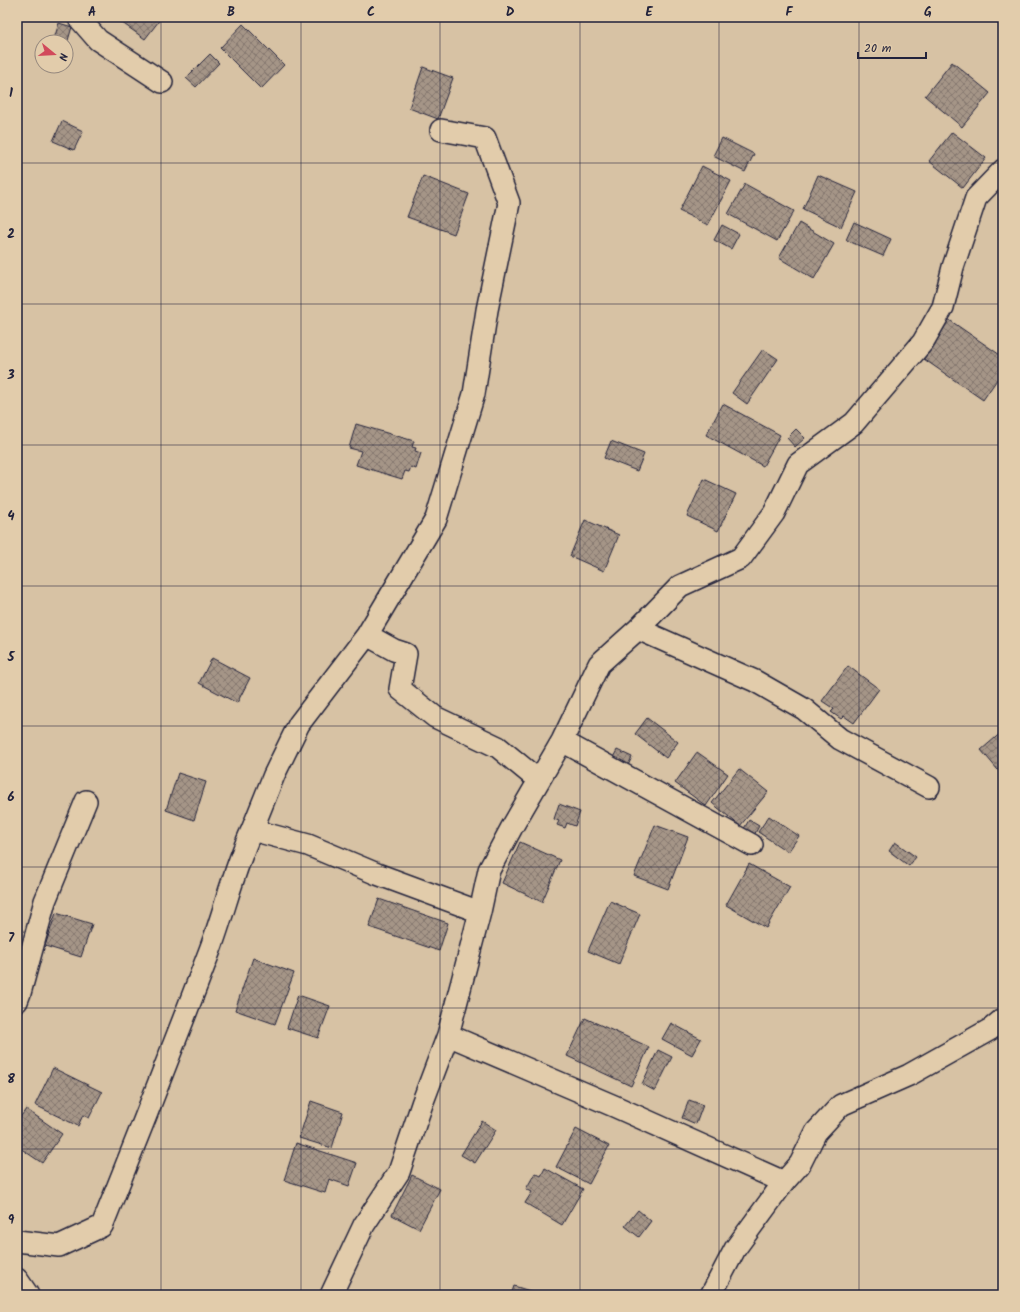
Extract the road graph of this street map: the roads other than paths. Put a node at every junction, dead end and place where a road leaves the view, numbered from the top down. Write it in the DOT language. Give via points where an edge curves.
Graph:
graph roads {
  1 [pos="85,20"];
  2 [pos="162,82"];
  3 [pos="441,130"];
  4 [pos="1003,170"];
  5 [pos="638,628"];
  6 [pos="367,635"];
  7 [pos="562,741"];
  8 [pos="538,780"];
  9 [pos="929,787"];
  10 [pos="86,801"];
  11 [pos="252,830"];
  12 [pos="752,845"];
  13 [pos="480,912"];
  14 [pos="17,1001"];
  15 [pos="1003,1019"];
  16 [pos="448,1035"];
  17 [pos="784,1182"];
  18 [pos="17,1241"];
  19 [pos="17,1279"];
  20 [pos="28,1295"];
  21 [pos="331,1295"];
  22 [pos="711,1295"];
  1 -- 2 [label="street" via="98,40"];
  3 -- 6 [label="street" via="486,138 509,203 487,310 474,394 436,519"];
  4 -- 5 [label="street" via="976,198 953,267 943,307 923,342 854,423 798,464 774,513 741,558 680,586"];
  5 -- 7 [label="street" via="599,664"];
  5 -- 9 [label="street" via="755,680 804,709 840,739"];
  6 -- 8 [label="street" via="406,654 400,689 435,717 498,747"];
  6 -- 11 [label="street" via="299,724 274,775"];
  7 -- 8 [label="street"];
  7 -- 12 [label="street"];
  8 -- 13 [label="street" via="489,870"];
  10 -- 14 [label="street" via="45,900"];
  11 -- 13 [label="street" via="308,845"];
  11 -- 18 [label="street" via="159,1086 102,1226 59,1246"];
  13 -- 16 [label="street"];
  15 -- 17 [label="street" via="991,1029 909,1075 841,1105 816,1132 800,1164"];
  16 -- 17 [label="street"];
  16 -- 21 [label="street" via="399,1172 364,1225"];
  17 -- 22 [label="street" via="735,1249"];
  19 -- 20 [label="street"];
}
